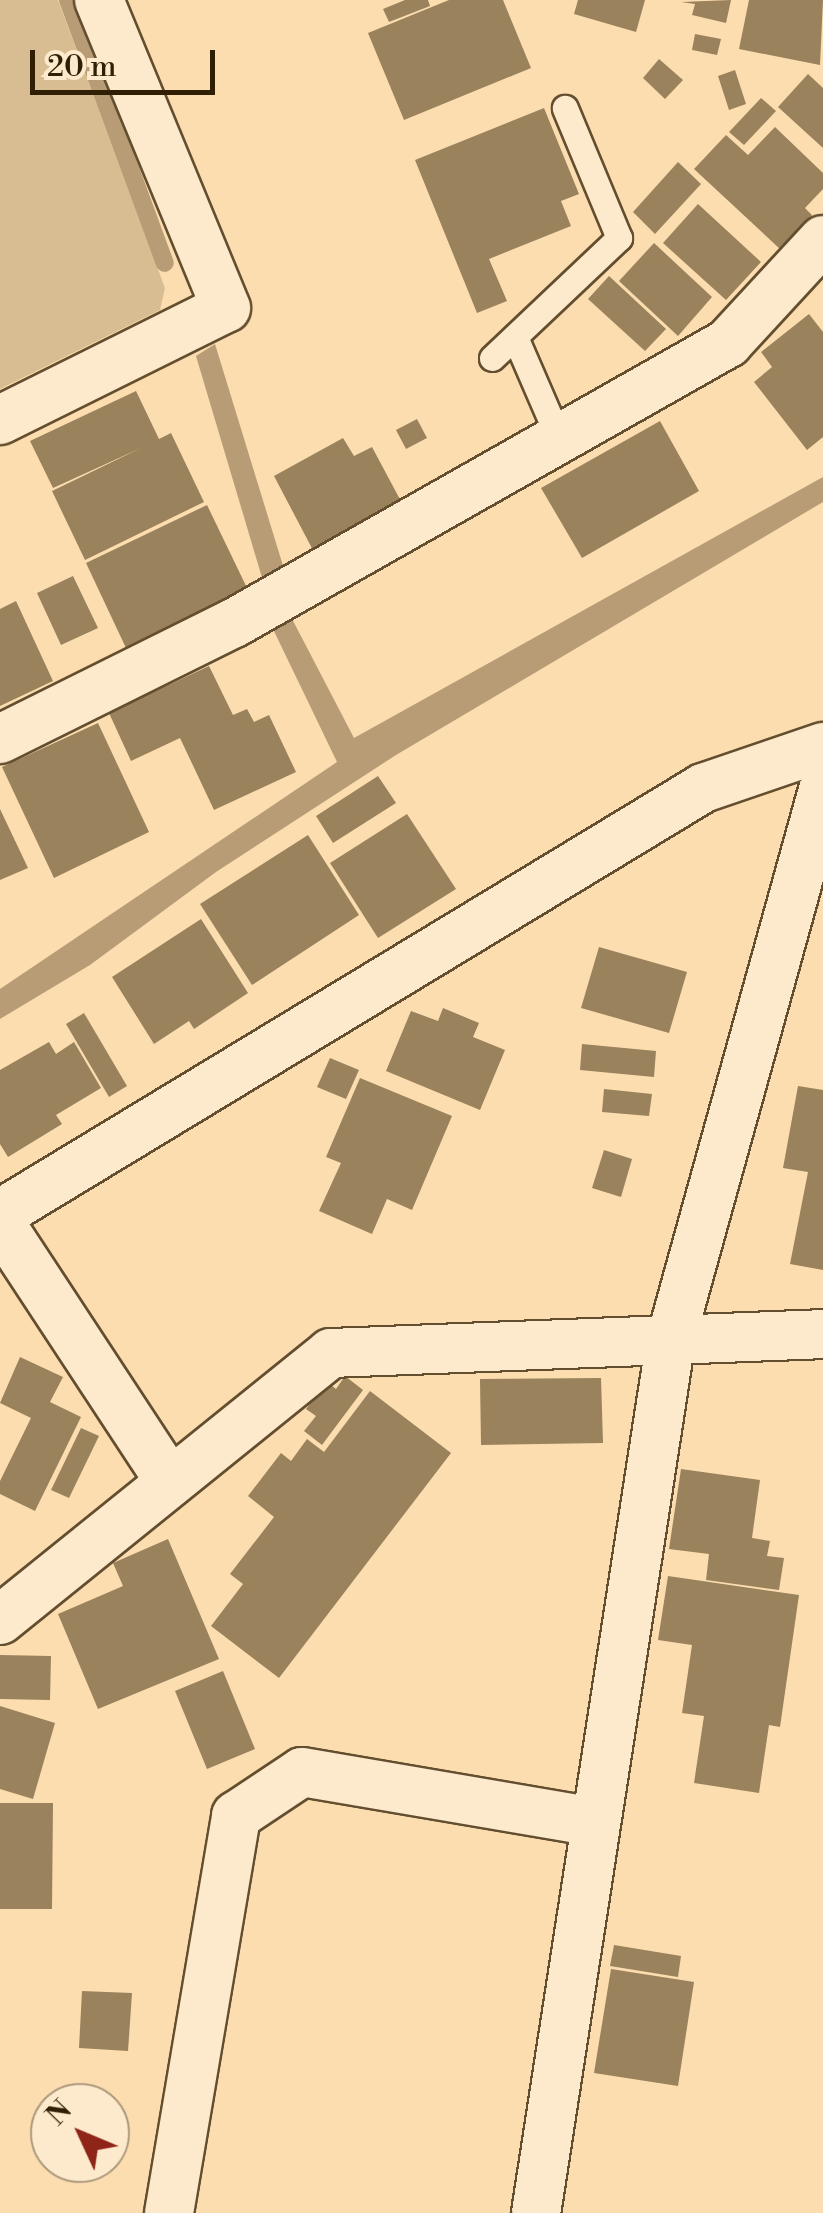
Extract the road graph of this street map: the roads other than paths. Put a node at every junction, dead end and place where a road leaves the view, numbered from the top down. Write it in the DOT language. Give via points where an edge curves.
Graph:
graph roads {
  1 [pos="99,0"];
  2 [pos="565,108"];
  3 [pos="823,240"];
  4 [pos="515,337"];
  5 [pos="492,358"];
  6 [pos="0,420"];
  7 [pos="560,441"];
  8 [pos="0,740"];
  9 [pos="823,747"];
  10 [pos="823,790"];
  11 [pos="0,1214"];
  12 [pos="0,1224"];
  13 [pos="823,1334"];
  14 [pos="671,1340"];
  15 [pos="170,1482"];
  16 [pos="0,1620"];
  17 [pos="596,1822"];
  18 [pos="169,2213"];
  19 [pos="536,2213"];
  1 -- 6 [label="street" via="226,308"];
  2 -- 4 [label="lane" via="619,238"];
  3 -- 7 [label="street" via="728,343"];
  4 -- 5 [label="lane"];
  4 -- 7 [label="lane"];
  7 -- 8 [label="street" via="234,624"];
  9 -- 11 [label="street" via="703,788"];
  10 -- 14 [label="street"];
  12 -- 15 [label="street"];
  13 -- 14 [label="street"];
  14 -- 15 [label="street" via="331,1352"];
  14 -- 17 [label="street"];
  15 -- 16 [label="street"];
  17 -- 18 [label="street" via="302,1772 236,1816"];
  17 -- 19 [label="street"];
}
